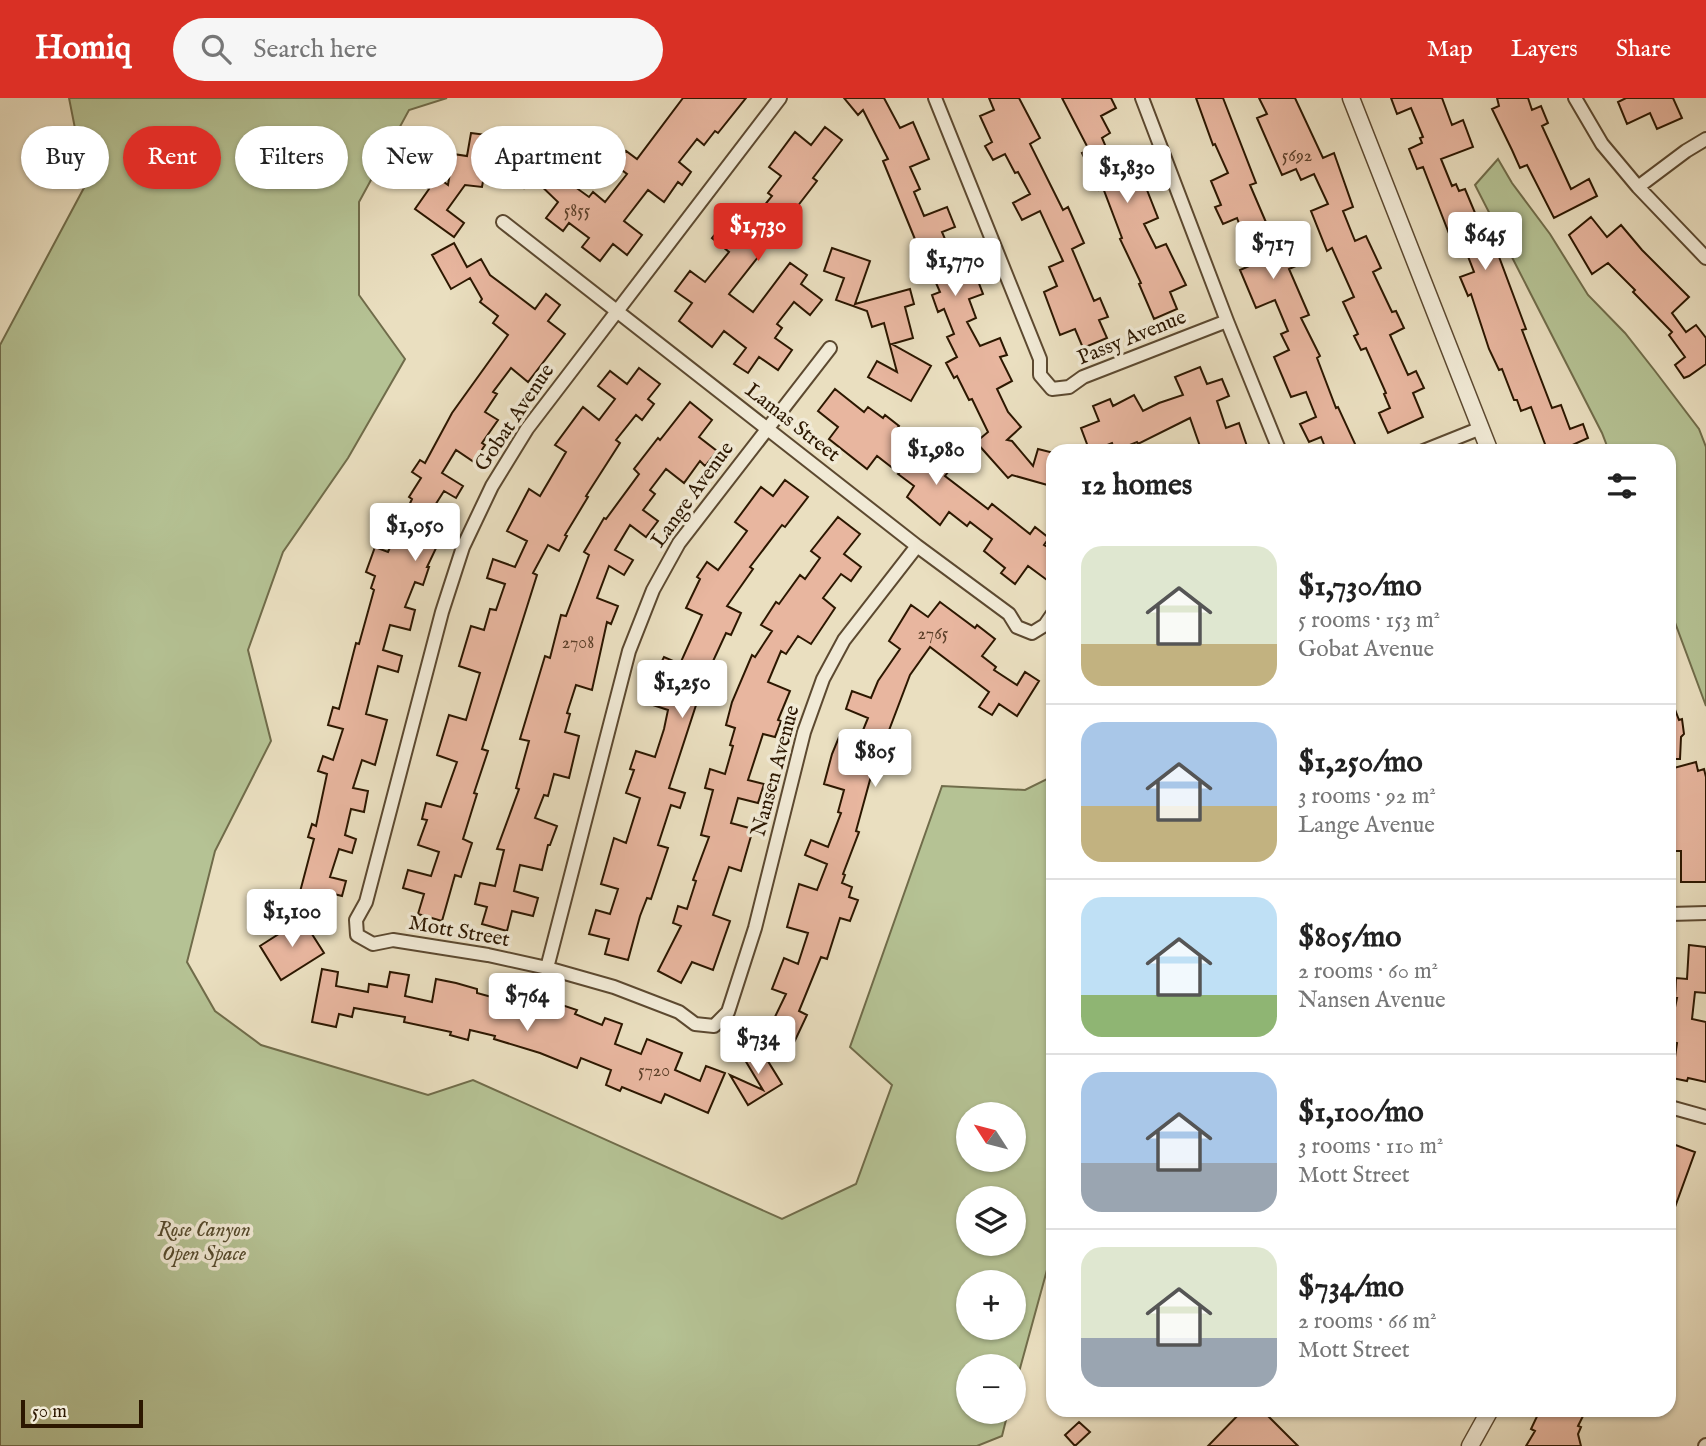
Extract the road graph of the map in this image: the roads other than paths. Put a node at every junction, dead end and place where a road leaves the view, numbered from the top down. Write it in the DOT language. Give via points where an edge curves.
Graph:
graph roads {
  1 [pos="780,98"];
  2 [pos="935,98"];
  3 [pos="1142,98"];
  4 [pos="1351,98"];
  5 [pos="1575,98"];
  6 [pos="1706,139"];
  7 [pos="1638,187"];
  8 [pos="502,222"];
  9 [pos="1706,258"];
  10 [pos="617,310"];
  11 [pos="1227,321"];
  12 [pos="830,348"];
  13 [pos="767,427"];
  14 [pos="1481,428"];
  15 [pos="1277,444"];
  16 [pos="1441,444"];
  17 [pos="1487,444"];
  18 [pos="917,546"];
  19 [pos="1046,624"];
  20 [pos="1706,913"];
  21 [pos="1676,914"];
  22 [pos="357,935"];
  23 [pos="547,968"];
  24 [pos="714,1026"];
  25 [pos="1676,1109"];
  26 [pos="1706,1117"];
  27 [pos="1486,1417"];
  28 [pos="1470,1446"];
  1 -- 10 [label="street, Gobat Avenue"];
  2 -- 11 [label="street, Passy Avenue" via="1040,359 1040,375 1052,389 1069,387 1083,377"];
  3 -- 11 [label="street"];
  4 -- 14 [label="street"];
  5 -- 7 [label="street" via="1602,144"];
  6 -- 7 [label="street"];
  7 -- 9 [label="street"];
  8 -- 10 [label="street, Lamas Street"];
  10 -- 13 [label="street, Lamas Street"];
  10 -- 22 [label="street, Gobat Avenue" via="527,429 492,486 463,547 366,902 356,920"];
  11 -- 15 [label="street"];
  12 -- 13 [label="street, Lange Avenue"];
  13 -- 18 [label="street, Lamas Street"];
  13 -- 23 [label="street, Lange Avenue" via="679,543 638,626"];
  14 -- 16 [label="street"];
  14 -- 17 [label="street"];
  18 -- 19 [label="street, Lamas Street" via="1009,614 1017,627 1032,633"];
  18 -- 24 [label="street, Nansen Avenue" via="845,640 822,679 804,732 755,928 728,1012"];
  20 -- 21 [label="street"];
  22 -- 23 [label="street, Mott Street" via="373,944 393,940"];
  23 -- 24 [label="street, Mott Street" via="614,987 679,1012 695,1024"];
  25 -- 26 [label="street"];
  27 -- 28 [label="street"];
}
